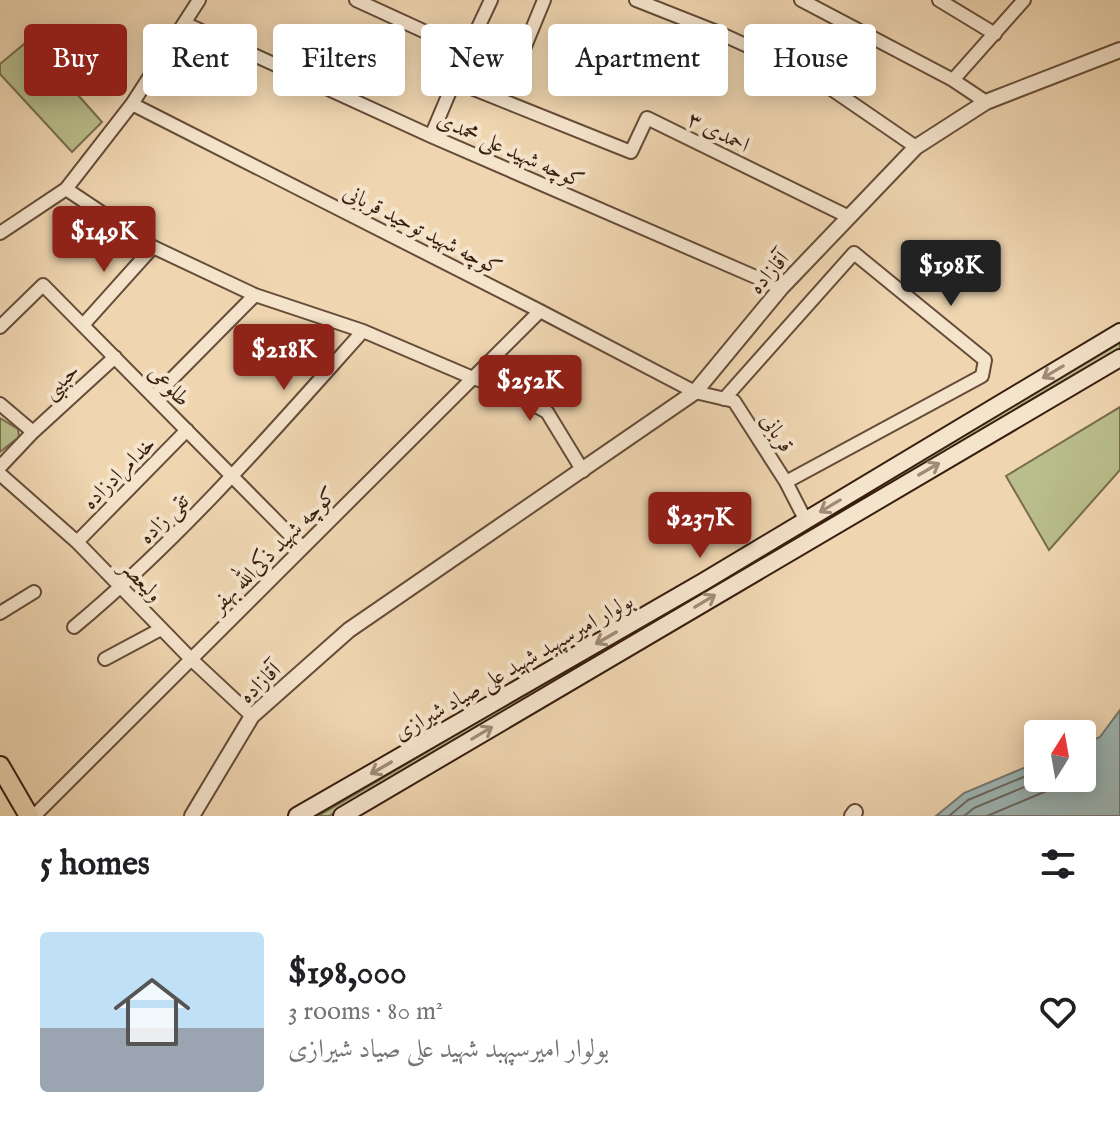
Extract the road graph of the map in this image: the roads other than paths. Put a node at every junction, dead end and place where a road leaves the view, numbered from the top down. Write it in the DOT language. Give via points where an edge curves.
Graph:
graph roads {
  1 [pos="199,0"];
  2 [pos="356,0"];
  3 [pos="491,0"];
  4 [pos="544,0"];
  5 [pos="636,0"];
  6 [pos="801,0"];
  7 [pos="939,0"];
  8 [pos="1024,0"];
  9 [pos="184,23"];
  10 [pos="480,24"];
  11 [pos="532,29"];
  12 [pos="421,30"];
  13 [pos="995,34"];
  14 [pos="1120,50"];
  15 [pos="953,80"];
  16 [pos="448,96"];
  17 [pos="491,96"];
  18 [pos="986,102"];
  19 [pos="132,104"];
  20 [pos="431,136"];
  21 [pos="916,147"];
  22 [pos="66,189"];
  23 [pos="849,217"];
  24 [pos="0,233"];
  25 [pos="153,247"];
  26 [pos="781,288"];
  27 [pos="255,295"];
  28 [pos="540,311"];
  29 [pos="83,325"];
  30 [pos="0,327"];
  31 [pos="363,331"];
  32 [pos="1120,332"];
  33 [pos="115,357"];
  34 [pos="1120,358"];
  35 [pos="473,378"];
  36 [pos="695,392"];
  37 [pos="154,397"];
  38 [pos="724,399"];
  39 [pos="0,404"];
  40 [pos="187,430"];
  41 [pos="33,432"];
  42 [pos="0,467"];
  43 [pos="583,471"];
  44 [pos="0,474"];
  45 [pos="233,477"];
  46 [pos="786,482"];
  47 [pos="806,521"];
  48 [pos="815,536"];
  49 [pos="77,542"];
  50 [pos="302,547"];
  51 [pos="122,587"];
  52 [pos="34,592"];
  53 [pos="0,613"];
  54 [pos="74,627"];
  55 [pos="161,629"];
  56 [pos="105,659"];
  57 [pos="192,660"];
  58 [pos="252,716"];
  59 [pos="0,766"];
  60 [pos="32,816"];
  61 [pos="192,816"];
  62 [pos="297,816"];
  63 [pos="342,816"];
  1 -- 9 [label="street"];
  2 -- 12 [label="street"];
  3 -- 10 [label="street"];
  4 -- 11 [label="street"];
  5 -- 21 [label="street" via="811,75"];
  6 -- 15 [label="street"];
  7 -- 13 [label="street"];
  8 -- 13 [label="street"];
  9 -- 19 [label="street"];
  9 -- 20 [label="street, کوچه شهید علی محمدی"];
  13 -- 15 [label="street"];
  14 -- 18 [label="street, آقازاده"];
  15 -- 18 [label="street"];
  16 -- 20 [label="street"];
  17 -- 23 [label="street, احمدی ۳" via="631,152 647,118"];
  18 -- 21 [label="street, آقازاده"];
  19 -- 22 [label="street"];
  19 -- 28 [label="street, کوچه شهید توحید قربانی"];
  20 -- 26 [label="street, کوچه شهید علی محمدی"];
  21 -- 23 [label="street, آقازاده"];
  22 -- 24 [label="street"];
  22 -- 25 [label="street"];
  23 -- 26 [label="street, آقازاده"];
  25 -- 27 [label="street"];
  25 -- 29 [label="street"];
  26 -- 36 [label="street, آقازاده"];
  27 -- 31 [label="street"];
  27 -- 37 [label="street"];
  28 -- 35 [label="street, کوچه شهید ذکی‌الله بهفر"];
  28 -- 36 [label="street, کوچه شهید توحید قربانی"];
  29 -- 30 [label="street, طلوعی" via="43,285"];
  29 -- 33 [label="street, طلوعی"];
  31 -- 35 [label="street"];
  31 -- 45 [label="street, تقی زاده"];
  32 -- 47 [label="main road, بولوار امیرسپهبد شهید علی صیاد شیرازی, one-way"];
  33 -- 37 [label="street, طلوعی"];
  33 -- 41 [label="street, حبیبی"];
  48 -- 34 [label="main road, بولوار امیرسپهبد شهید علی صیاد شیرازی, one-way"];
  35 -- 43 [label="street" via="547,412"];
  35 -- 50 [label="street, کوچه شهید ذکی‌الله بهفر"];
  36 -- 38 [label="street"];
  36 -- 43 [label="street, آقازاده"];
  37 -- 40 [label="street, طلوعی"];
  38 -- 46 [label="street, قربانی" via="734,401"];
  38 -- 46 [label="street" via="854,253 985,360 982,376"];
  39 -- 41 [label="street"];
  40 -- 45 [label="street, طلوعی"];
  40 -- 49 [label="street, خدامرادزاده"];
  41 -- 42 [label="street, حبیبی"];
  43 -- 58 [label="street, آقازاده" via="349,630"];
  44 -- 49 [label="street, ولیعصر"];
  45 -- 50 [label="street, طلوعی"];
  45 -- 51 [label="street, تقی زاده"];
  46 -- 47 [label="street, قربانی"];
  47 -- 48 [label="main road"];
  47 -- 62 [label="main road, بولوار امیرسپهبد شهید علی صیاد شیرازی, one-way"];
  63 -- 48 [label="main road, بولوار امیرسپهبد شهید علی صیاد شیرازی, one-way"];
  49 -- 51 [label="street, ولیعصر"];
  50 -- 57 [label="street, کوچه شهید ذکی‌الله بهفر"];
  51 -- 54 [label="street, تقی زاده"];
  51 -- 55 [label="street, ولیعصر"];
  52 -- 53 [label="street"];
  55 -- 56 [label="street"];
  55 -- 57 [label="street, ولیعصر"];
  57 -- 58 [label="street, ولیعصر"];
  57 -- 60 [label="street, کوچه شهید ذکی‌الله بهفر"];
  58 -- 61 [label="street, آقازاده"];
  59 -- 60 [label="main road"];
}
